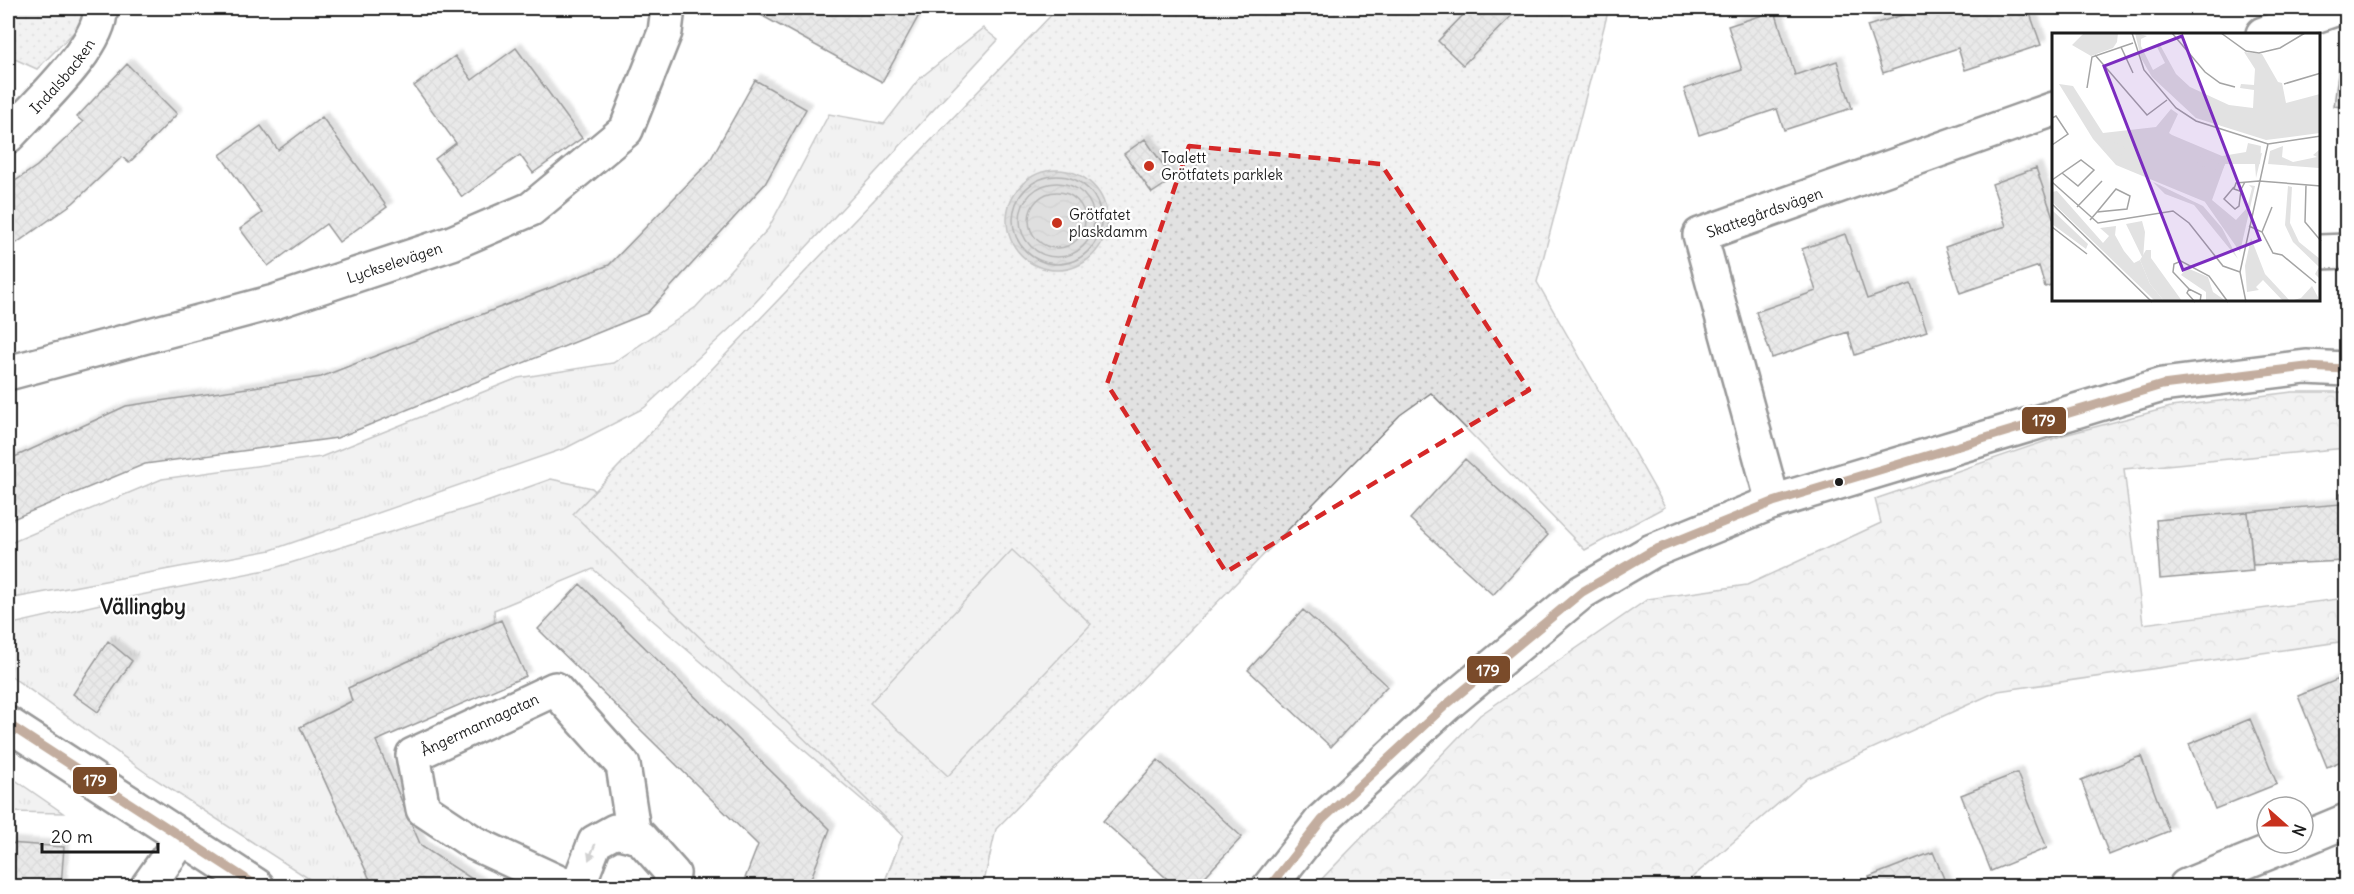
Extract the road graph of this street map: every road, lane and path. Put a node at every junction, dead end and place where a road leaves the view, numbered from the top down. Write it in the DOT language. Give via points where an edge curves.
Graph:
graph roads {
  1 [pos="100,8"];
  2 [pos="668,8"];
  3 [pos="2338,8"];
  4 [pos="2266,33"];
  5 [pos="2052,110"];
  6 [pos="8,136"];
  7 [pos="2346,251"];
  8 [pos="2321,252"];
  9 [pos="2346,369"];
  10 [pos="8,373"];
  11 [pos="1773,502"];
  12 [pos="8,724"];
  13 [pos="2346,821"];
  14 [pos="2315,833"];
  15 [pos="634,836"];
  16 [pos="182,838"];
  17 [pos="2262,855"];
  18 [pos="148,886"];
  19 [pos="257,886"];
  20 [pos="566,886"];
  21 [pos="578,886"];
  22 [pos="669,886"];
  23 [pos="1270,886"];
  24 [pos="2186,886"];
  1 -- 6 [label="street, Indalsbacken" via="101,17 81,56"];
  2 -- 10 [label="street, Lyckselevägen" via="665,32 626,130 531,209 452,243 273,302"];
  3 -- 4 [label="street"];
  5 -- 11 [label="street, Skattegårdsvägen" via="1700,235"];
  7 -- 8 [label="street"];
  9 -- 11 [label="street" via="2306,367 2162,385"];
  11 -- 23 [label="street" via="1652,551 1582,592 1446,705 1322,820"];
  12 -- 16 [label="street"];
  13 -- 14 [label="street"];
  15 -- 20 [label="street, Ångermannagatan" via="623,765 555,689 413,755 423,809 474,843"];
  15 -- 21 [label="street, one-way" via="615,831 595,842"];
  15 -- 22 [label="street" via="640,837 674,874"];
  16 -- 18 [label="street"];
  16 -- 19 [label="street"];
  17 -- 24 [label="street"];
}
